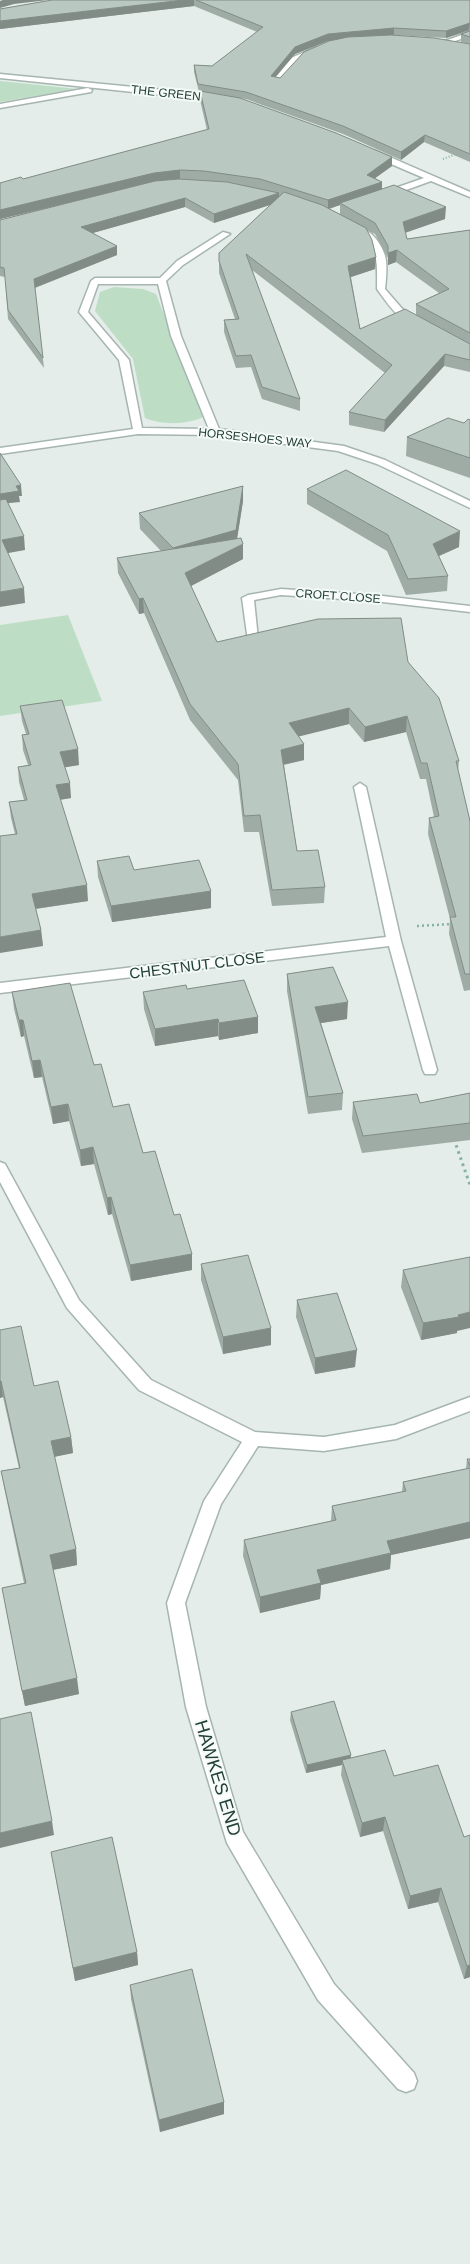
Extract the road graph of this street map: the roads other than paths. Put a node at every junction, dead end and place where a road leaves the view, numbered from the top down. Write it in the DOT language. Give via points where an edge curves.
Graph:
graph roads {
  1 [pos="470,34"];
  2 [pos="436,42"];
  3 [pos="446,42"];
  4 [pos="327,46"];
  5 [pos="465,46"];
  6 [pos="0,76"];
  7 [pos="276,82"];
  8 [pos="106,86"];
  9 [pos="223,100"];
  10 [pos="0,106"];
  11 [pos="364,149"];
  12 [pos="432,178"];
  13 [pos="470,195"];
  14 [pos="371,199"];
  15 [pos="352,226"];
  16 [pos="226,234"];
  17 [pos="162,281"];
  18 [pos="426,328"];
  19 [pos="138,431"];
  20 [pos="215,432"];
  21 [pos="0,451"];
  22 [pos="470,505"];
  23 [pos="470,609"];
  24 [pos="252,639"];
  25 [pos="360,787"];
  26 [pos="392,934"];
  27 [pos="0,988"];
  28 [pos="430,1070"];
  29 [pos="0,1168"];
  30 [pos="470,1404"];
  31 [pos="253,1439"];
  32 [pos="406,2081"];
  1 -- 3 [label="street"];
  2 -- 3 [label="street"];
  3 -- 5 [label="street"];
  4 -- 7 [label="street" via="294,60"];
  6 -- 8 [label="street, THE GREEN"];
  8 -- 9 [label="street, THE GREEN"];
  8 -- 10 [label="street, THE GREEN"];
  11 -- 12 [label="street"];
  12 -- 13 [label="street"];
  12 -- 14 [label="street"];
  15 -- 18 [label="street" via="368,235 382,259 381,289 402,314"];
  16 -- 17 [label="street" via="180,263"];
  17 -- 19 [label="street" via="96,282 83,312 124,360"];
  17 -- 20 [label="street" via="176,336"];
  19 -- 20 [label="street, HORSESHOES WAY"];
  19 -- 21 [label="street, HORSESHOES WAY"];
  20 -- 22 [label="street, HORSESHOES WAY" via="340,448 382,462"];
  23 -- 24 [label="street, CROFT CLOSE" via="281,592 248,598"];
  25 -- 26 [label="street"];
  26 -- 27 [label="street, CHESTNUT CLOSE"];
  26 -- 28 [label="street"];
  29 -- 31 [label="street" via="73,1304 146,1385"];
  30 -- 31 [label="street" via="396,1432 324,1444"];
  31 -- 32 [label="street, HAWKES END" via="213,1501 176,1603 196,1707 234,1836 326,1992"];
}
